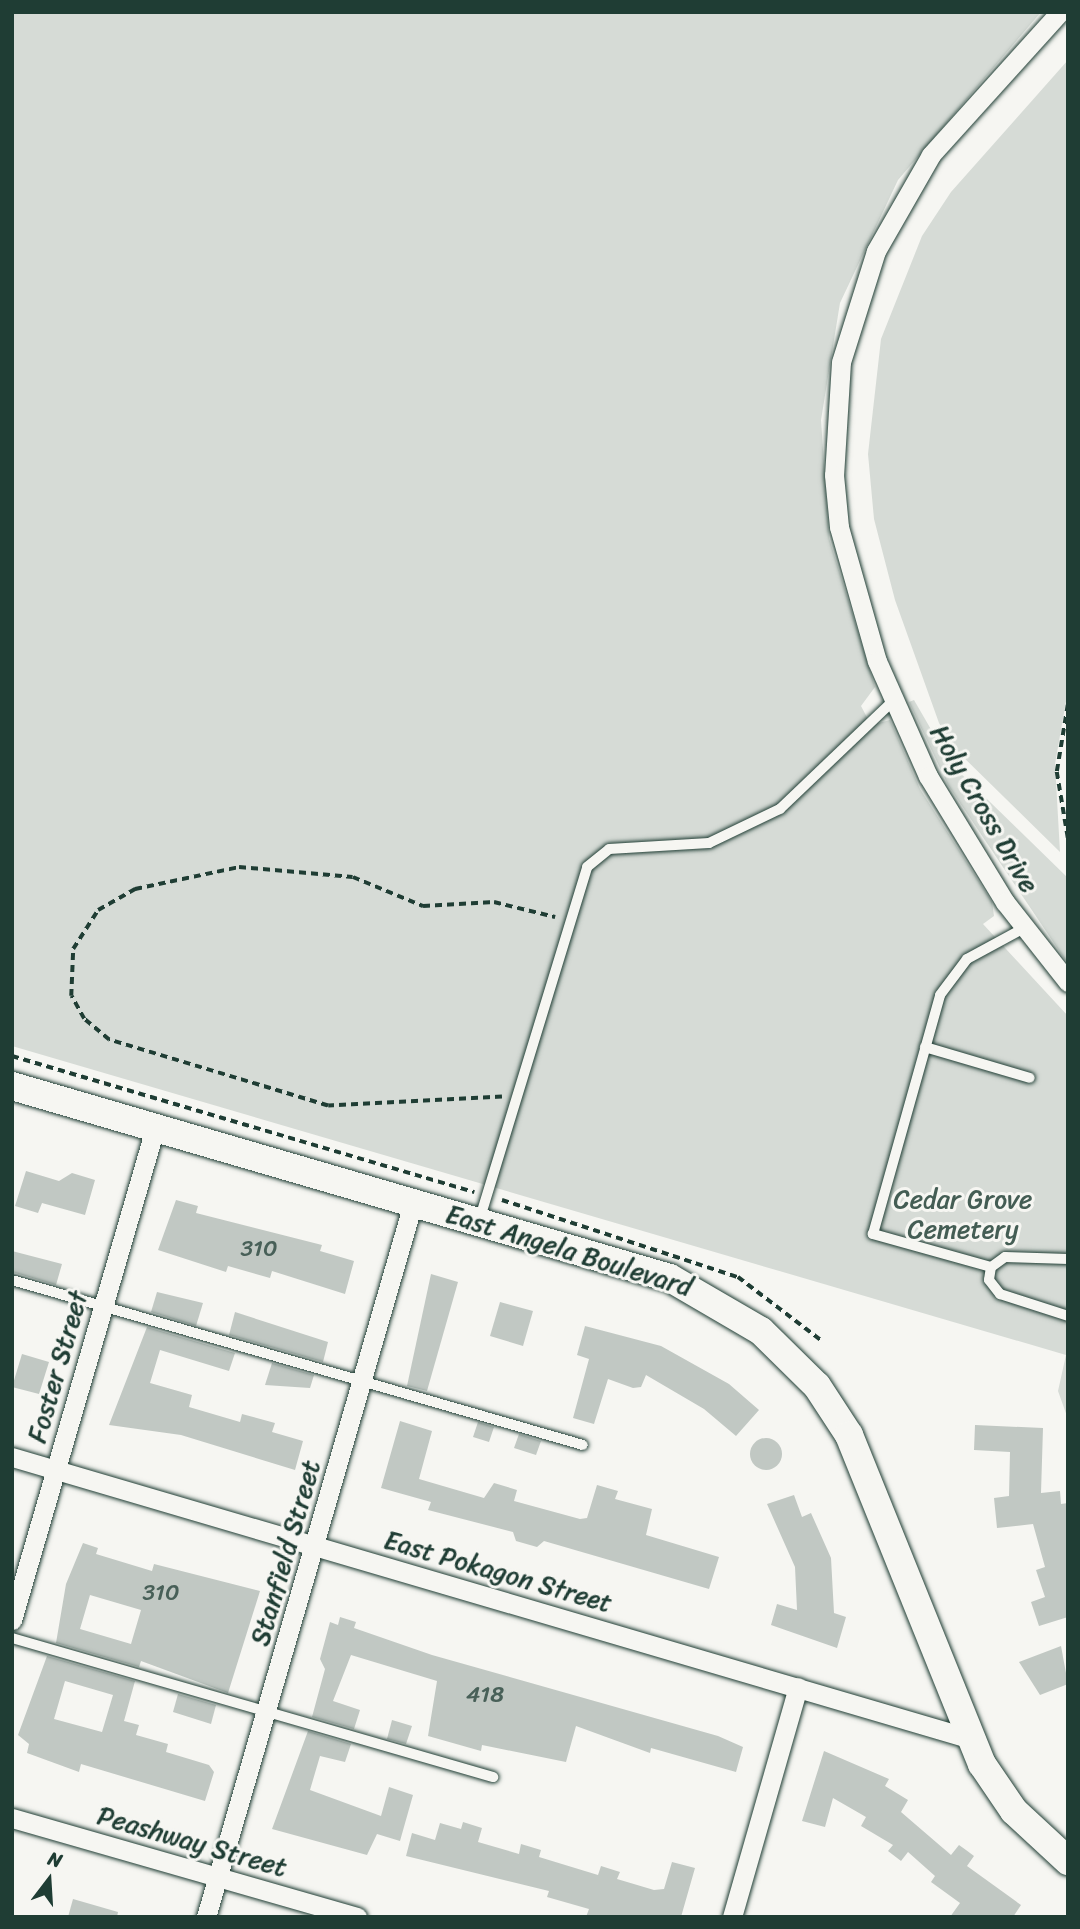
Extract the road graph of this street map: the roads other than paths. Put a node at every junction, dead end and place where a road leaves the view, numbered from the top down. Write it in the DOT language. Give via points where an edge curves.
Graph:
graph roads {
  1 [pos="1060,12"];
  2 [pos="894,699"];
  3 [pos="1024,928"];
  4 [pos="1068,982"];
  5 [pos="925,1047"];
  6 [pos="1030,1078"];
  7 [pos="12,1086"];
  8 [pos="155,1128"];
  9 [pos="413,1203"];
  10 [pos="479,1222"];
  11 [pos="1068,1259"];
  12 [pos="991,1267"];
  13 [pos="12,1280"];
  14 [pos="103,1306"];
  15 [pos="1068,1316"];
  16 [pos="363,1382"];
  17 [pos="583,1445"];
  18 [pos="12,1457"];
  19 [pos="56,1469"];
  20 [pos="315,1545"];
  21 [pos="12,1619"];
  22 [pos="12,1638"];
  23 [pos="798,1687"];
  24 [pos="267,1712"];
  25 [pos="968,1738"];
  26 [pos="493,1777"];
  27 [pos="12,1818"];
  28 [pos="1068,1861"];
  29 [pos="218,1876"];
  30 [pos="206,1917"];
  31 [pos="358,1917"];
  32 [pos="732,1917"];
  1 -- 2 [label="street, Holy Cross Drive" via="932,155 901,201 876,251 841,362 835,426 839,527 877,661"];
  2 -- 3 [label="street, Holy Cross Drive" via="928,776"];
  2 -- 10 [label="lane" via="809,786 734,834 700,845 622,847 597,856 571,922"];
  3 -- 4 [label="street, Holy Cross Drive"];
  3 -- 5 [label="lane" via="967,958 951,975"];
  5 -- 6 [label="lane"];
  5 -- 12 [label="lane" via="873,1234"];
  7 -- 8 [label="main road, East Angela Boulevard"];
  8 -- 9 [label="main road, East Angela Boulevard"];
  8 -- 14 [label="street, Foster Street"];
  9 -- 10 [label="main road, East Angela Boulevard"];
  9 -- 16 [label="street, Stanfield Street"];
  10 -- 25 [label="main road, East Angela Boulevard" via="670,1278 730,1309 790,1356 852,1443"];
  11 -- 12 [label="lane" via="1005,1257"];
  12 -- 15 [label="lane" via="989,1280 1000,1294"];
  13 -- 14 [label="lane"];
  14 -- 16 [label="lane"];
  14 -- 19 [label="street, Foster Street"];
  16 -- 17 [label="lane"];
  16 -- 20 [label="street, Stanfield Street"];
  18 -- 19 [label="street, East Pokagon Street"];
  19 -- 20 [label="street, East Pokagon Street"];
  19 -- 21 [label="street, Foster Street"];
  20 -- 23 [label="street, East Pokagon Street"];
  20 -- 24 [label="street, Stanfield Street"];
  22 -- 24 [label="lane"];
  23 -- 25 [label="street, East Pokagon Street"];
  23 -- 32 [label="street"];
  24 -- 26 [label="lane"];
  24 -- 29 [label="street, Stanfield Street"];
  25 -- 28 [label="main road, East Angela Boulevard" via="1014,1811"];
  27 -- 29 [label="street, Peashway Street"];
  29 -- 30 [label="street, Stanfield Street"];
  29 -- 31 [label="street, Peashway Street"];
}
